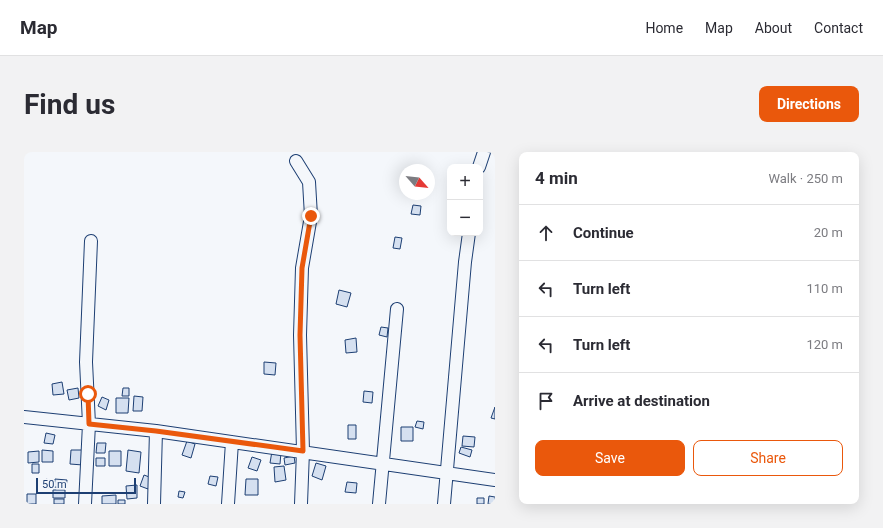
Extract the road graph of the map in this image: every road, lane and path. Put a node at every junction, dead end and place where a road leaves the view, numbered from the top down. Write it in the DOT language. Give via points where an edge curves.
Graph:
graph roads {
  1 [pos="484,152"];
  2 [pos="296,161"];
  3 [pos="480,164"];
  4 [pos="469,236"];
  5 [pos="91,241"];
  6 [pos="397,309"];
  7 [pos="24,417"];
  8 [pos="89,424"];
  9 [pos="156,431"];
  10 [pos="232,442"];
  11 [pos="303,451"];
  12 [pos="382,464"];
  13 [pos="446,473"];
  14 [pos="495,480"];
  15 [pos="84,504"];
  16 [pos="154,504"];
  17 [pos="228,504"];
  18 [pos="301,504"];
  19 [pos="379,504"];
  20 [pos="444,504"];
  1 -- 3 [label="street"];
  2 -- 11 [label="street" via="309,182 311,216 302,268 300,335"];
  4 -- 13 [label="street"];
  5 -- 8 [label="street" via="86,362"];
  6 -- 12 [label="street"];
  7 -- 8 [label="street"];
  8 -- 9 [label="street"];
  8 -- 15 [label="street"];
  9 -- 10 [label="street"];
  9 -- 16 [label="street"];
  10 -- 11 [label="street"];
  10 -- 17 [label="street"];
  11 -- 12 [label="street"];
  11 -- 18 [label="street"];
  12 -- 13 [label="street"];
  12 -- 19 [label="street"];
  13 -- 14 [label="street"];
  13 -- 20 [label="street"];
}
